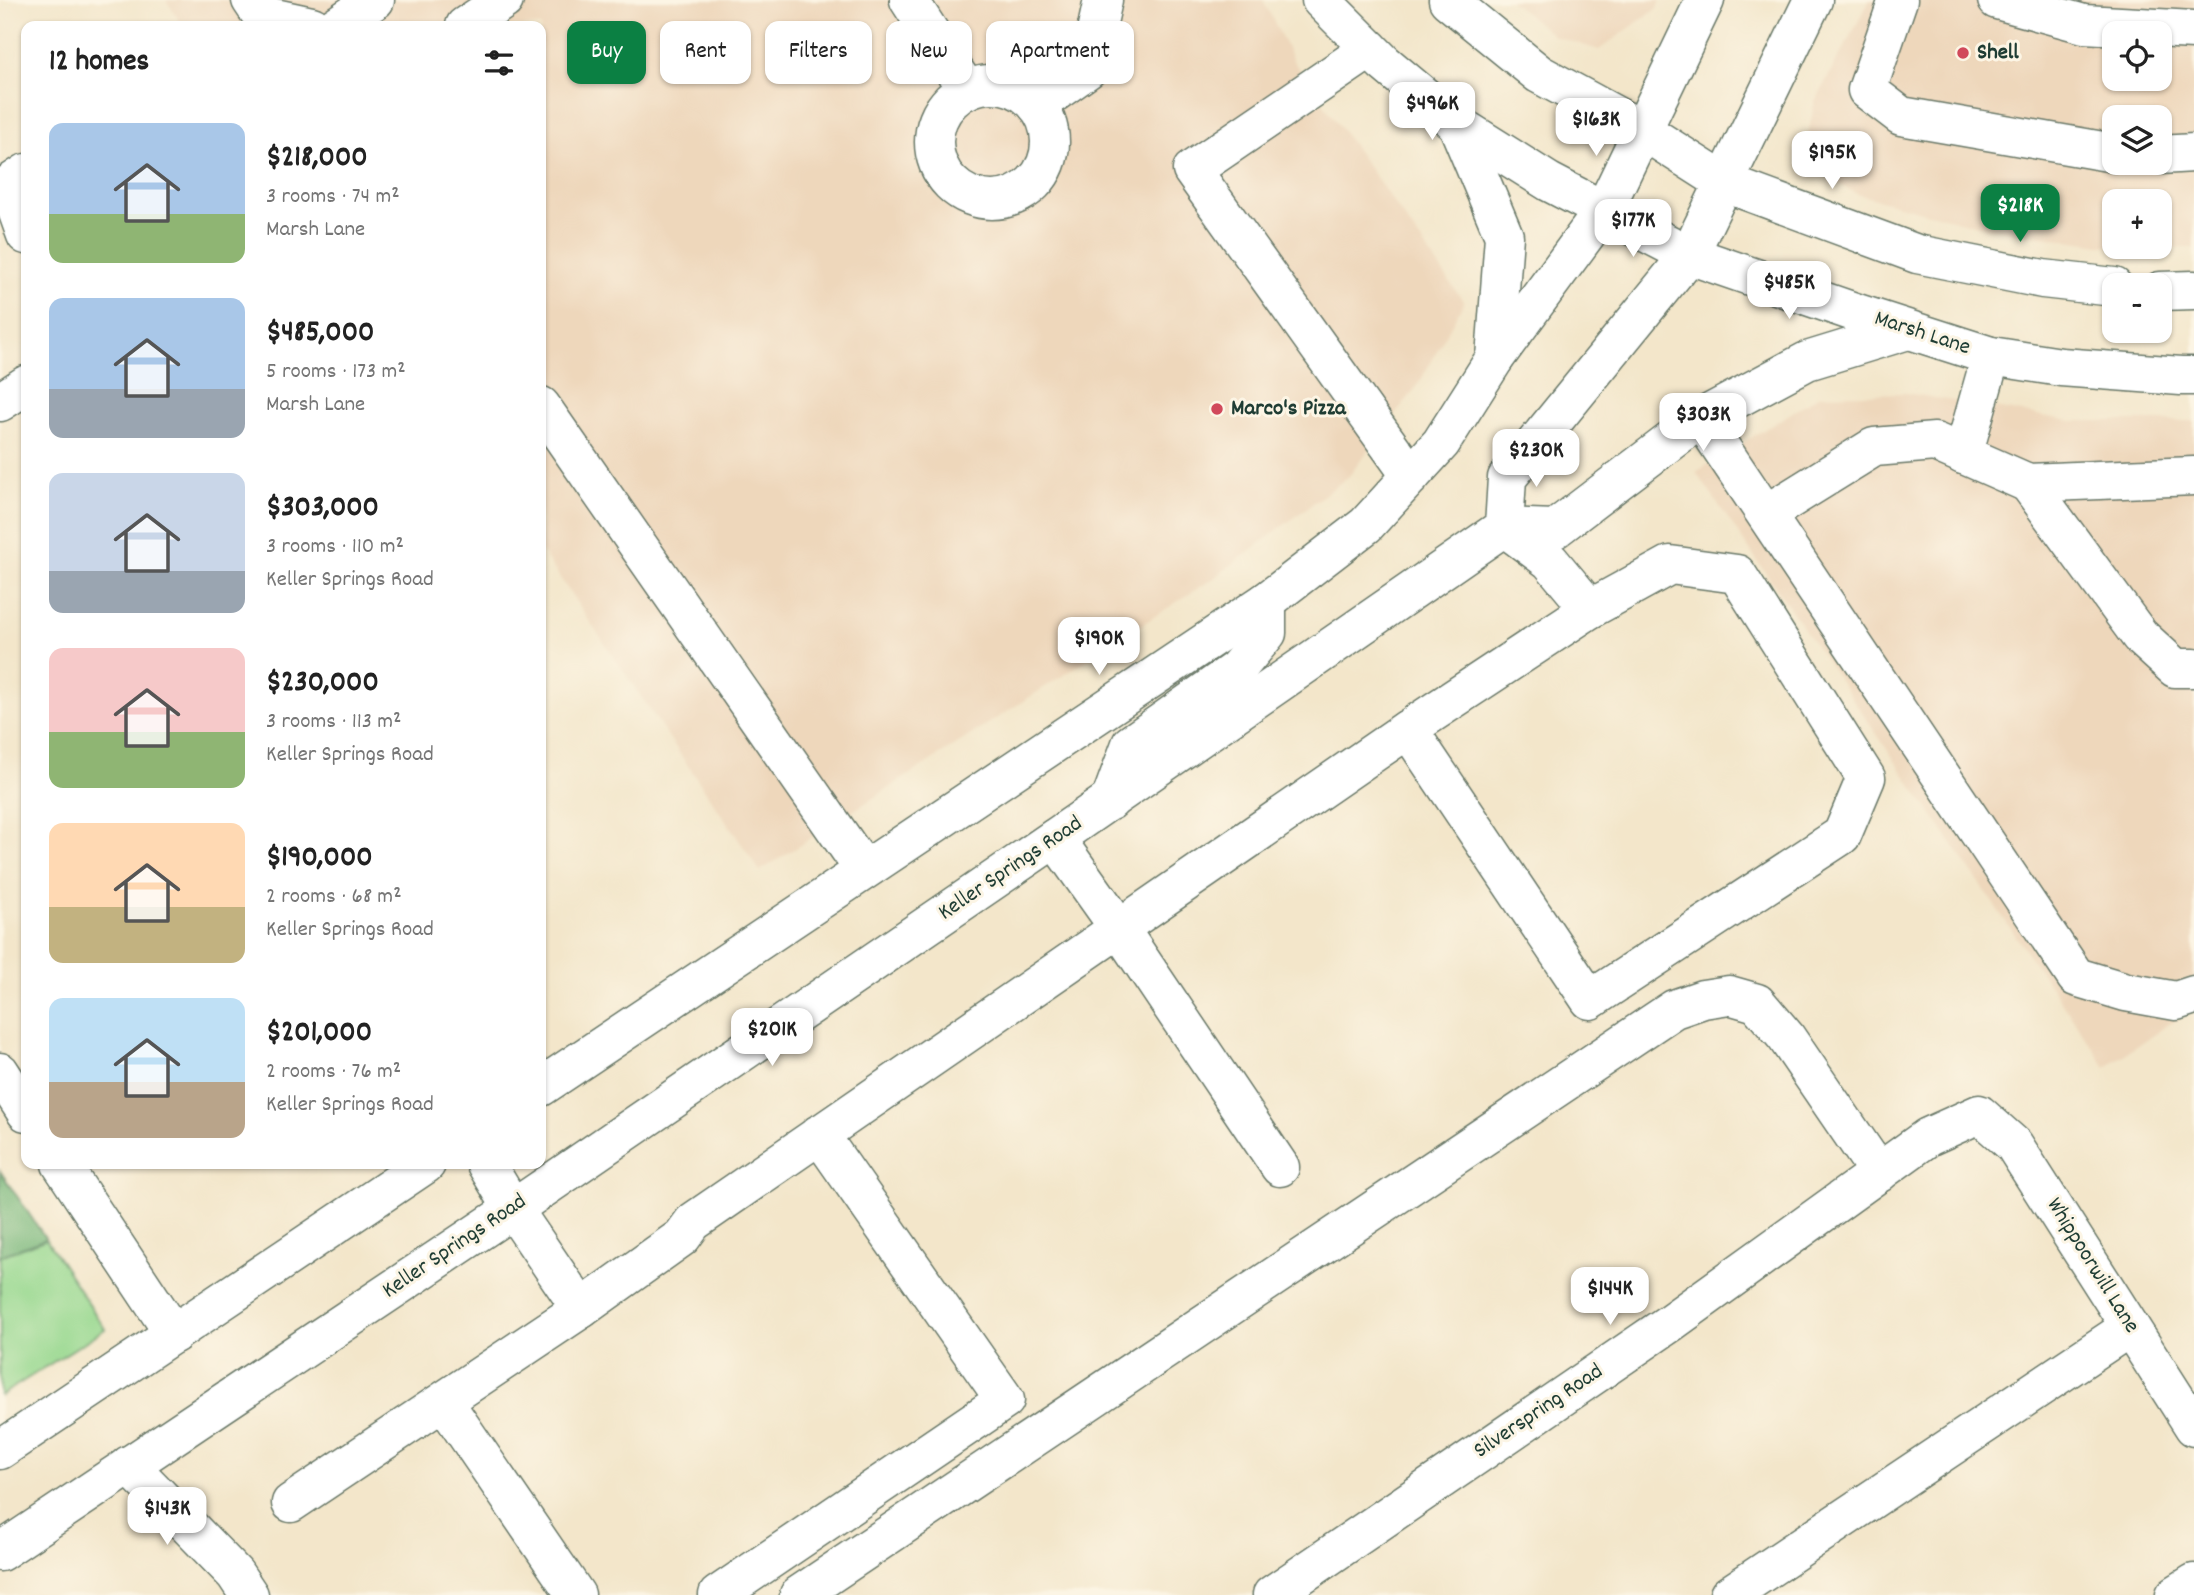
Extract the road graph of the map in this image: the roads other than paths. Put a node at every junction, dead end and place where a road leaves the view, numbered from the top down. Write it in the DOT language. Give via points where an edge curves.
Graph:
graph roads {
  1 [pos="251,0"];
  2 [pos="375,0"];
  3 [pos="504,0"];
  4 [pos="909,0"];
  5 [pos="1103,0"];
  6 [pos="1321,0"];
  7 [pos="1448,0"];
  8 [pos="1705,0"];
  9 [pos="1813,0"];
  10 [pos="1898,0"];
  11 [pos="1997,0"];
  12 [pos="289,21"];
  13 [pos="344,21"];
  14 [pos="472,21"];
  15 [pos="2194,30"];
  16 [pos="1370,49"];
  17 [pos="967,90"];
  18 [pos="1037,105"];
  19 [pos="1457,124"];
  20 [pos="1642,130"];
  21 [pos="2102,151"];
  22 [pos="2194,153"];
  23 [pos="2172,154"];
  24 [pos="21,176"];
  25 [pos="1725,183"];
  26 [pos="1604,210"];
  27 [pos="21,221"];
  28 [pos="1689,254"];
  29 [pos="2102,286"];
  30 [pos="2194,290"];
  31 [pos="2172,291"];
  32 [pos="1908,330"];
  33 [pos="1991,356"];
  34 [pos="1495,358"];
  35 [pos="2194,376"];
  36 [pos="21,387"];
  37 [pos="0,402"];
  38 [pos="546,413"];
  39 [pos="1701,418"];
  40 [pos="1963,455"];
  41 [pos="1411,476"];
  42 [pos="2194,476"];
  43 [pos="2028,483"];
  44 [pos="1766,514"];
  45 [pos="1504,527"];
  46 [pos="1266,601"];
  47 [pos="1590,609"];
  48 [pos="2194,668"];
  49 [pos="1408,729"];
  50 [pos="1110,801"];
  51 [pos="1055,838"];
  52 [pos="864,870"];
  53 [pos="1119,928"];
  54 [pos="2194,995"];
  55 [pos="0,1072"];
  56 [pos="546,1084"];
  57 [pos="21,1104"];
  58 [pos="1979,1114"];
  59 [pos="819,1134"];
  60 [pos="1280,1167"];
  61 [pos="64,1169"];
  62 [pos="419,1169"];
  63 [pos="489,1169"];
  64 [pos="1880,1173"];
  65 [pos="513,1209"];
  66 [pos="581,1309"];
  67 [pos="2130,1327"];
  68 [pos="174,1334"];
  69 [pos="444,1402"];
  70 [pos="2194,1427"];
  71 [pos="0,1450"];
  72 [pos="130,1465"];
  73 [pos="291,1503"];
  74 [pos="0,1552"];
  75 [pos="2194,1583"];
  76 [pos="249,1595"];
  77 [pos="576,1595"];
  78 [pos="718,1595"];
  79 [pos="799,1595"];
  80 [pos="1272,1595"];
  81 [pos="1729,1595"];
  82 [pos="2175,1595"];
  1 -- 12 [label="main road" via="261,15"];
  2 -- 13 [label="main road"];
  3 -- 14 [label="main road"];
  4 -- 17 [label="main road"];
  5 -- 18 [label="main road" via="1088,69"];
  6 -- 16 [label="main road, Marsh Lane"];
  7 -- 20 [label="main road" via="1539,74"];
  8 -- 20 [label="main road"];
  9 -- 25 [label="main road"];
  10 -- 21 [label="main road" via="1867,90 1901,116"];
  11 -- 15 [label="main road" via="2084,24"];
  16 -- 19 [label="main road, Marsh Lane"];
  16 -- 41 [label="main road" via="1192,170"];
  17 -- 18 [label="main road" via="1005,86"];
  17 -- 18 [label="main road" via="951,101 940,117 935,153 953,186 988,200 1006,199 1039,178 1051,141"];
  19 -- 26 [label="main road, Marsh Lane" via="1549,182"];
  19 -- 34 [label="main road" via="1504,236"];
  20 -- 25 [label="main road"];
  20 -- 26 [label="main road"];
  22 -- 23 [label="main road"];
  24 -- 27 [label="main road" via="8,185"];
  25 -- 28 [label="main road"];
  25 -- 29 [label="main road" via="1917,254"];
  26 -- 28 [label="main road, Marsh Lane"];
  26 -- 34 [label="main road"];
  28 -- 32 [label="main road, Marsh Lane"];
  28 -- 45 [label="main road" via="1507,478"];
  30 -- 31 [label="main road"];
  32 -- 33 [label="main road, Marsh Lane"];
  32 -- 39 [label="main road" via="1807,361"];
  33 -- 35 [label="main road, Marsh Lane" via="2061,367"];
  33 -- 40 [label="main road"];
  34 -- 41 [label="main road" via="1441,443"];
  36 -- 37 [label="main road"];
  38 -- 52 [label="main road"];
  39 -- 44 [label="main road"];
  39 -- 45 [label="main road" via="1555,529"];
  40 -- 43 [label="main road"];
  40 -- 44 [label="main road" via="1935,442 1874,447"];
  41 -- 46 [label="main road" via="1366,525"];
  42 -- 43 [label="main road"];
  43 -- 48 [label="main road" via="2140,636 2175,668"];
  44 -- 54 [label="main road" via="2076,978 2176,1001"];
  45 -- 47 [label="main road" via="1550,561"];
  45 -- 50 [label="main road, Keller Springs Road"];
  46 -- 50 [label="main road" via="1267,633 1237,669 1131,744"];
  46 -- 52 [label="main road"];
  47 -- 49 [label="main road"];
  47 -- 49 [label="main road" via="1670,565 1737,574 1866,778 1842,835 1590,1000"];
  49 -- 53 [label="main road"];
  50 -- 51 [label="main road, Keller Springs Road"];
  51 -- 53 [label="main road"];
  51 -- 65 [label="main road, Keller Springs Road"];
  52 -- 56 [label="main road"];
  53 -- 59 [label="main road"];
  53 -- 60 [label="main road"];
  55 -- 57 [label="main road"];
  58 -- 64 [label="main road, Silverspring Road" via="1928,1137"];
  58 -- 67 [label="main road, Whippoorwill Lane" via="2014,1145"];
  59 -- 66 [label="main road" via="693,1222 682,1237"];
  59 -- 78 [label="main road" via="1005,1400"];
  61 -- 68 [label="main road"];
  62 -- 68 [label="main road"];
  63 -- 65 [label="main road"];
  64 -- 79 [label="main road" via="1786,1037 1757,1003 1728,995 1674,1009"];
  64 -- 80 [label="main road, Silverspring Road"];
  65 -- 66 [label="main road"];
  65 -- 72 [label="main road, Keller Springs Road"];
  66 -- 69 [label="main road"];
  67 -- 70 [label="main road, Whippoorwill Lane"];
  67 -- 81 [label="main road"];
  68 -- 71 [label="main road"];
  69 -- 73 [label="main road"];
  69 -- 77 [label="main road"];
  72 -- 74 [label="main road, Keller Springs Road"];
  72 -- 76 [label="main road" via="235,1574"];
  75 -- 82 [label="main road"];
}
